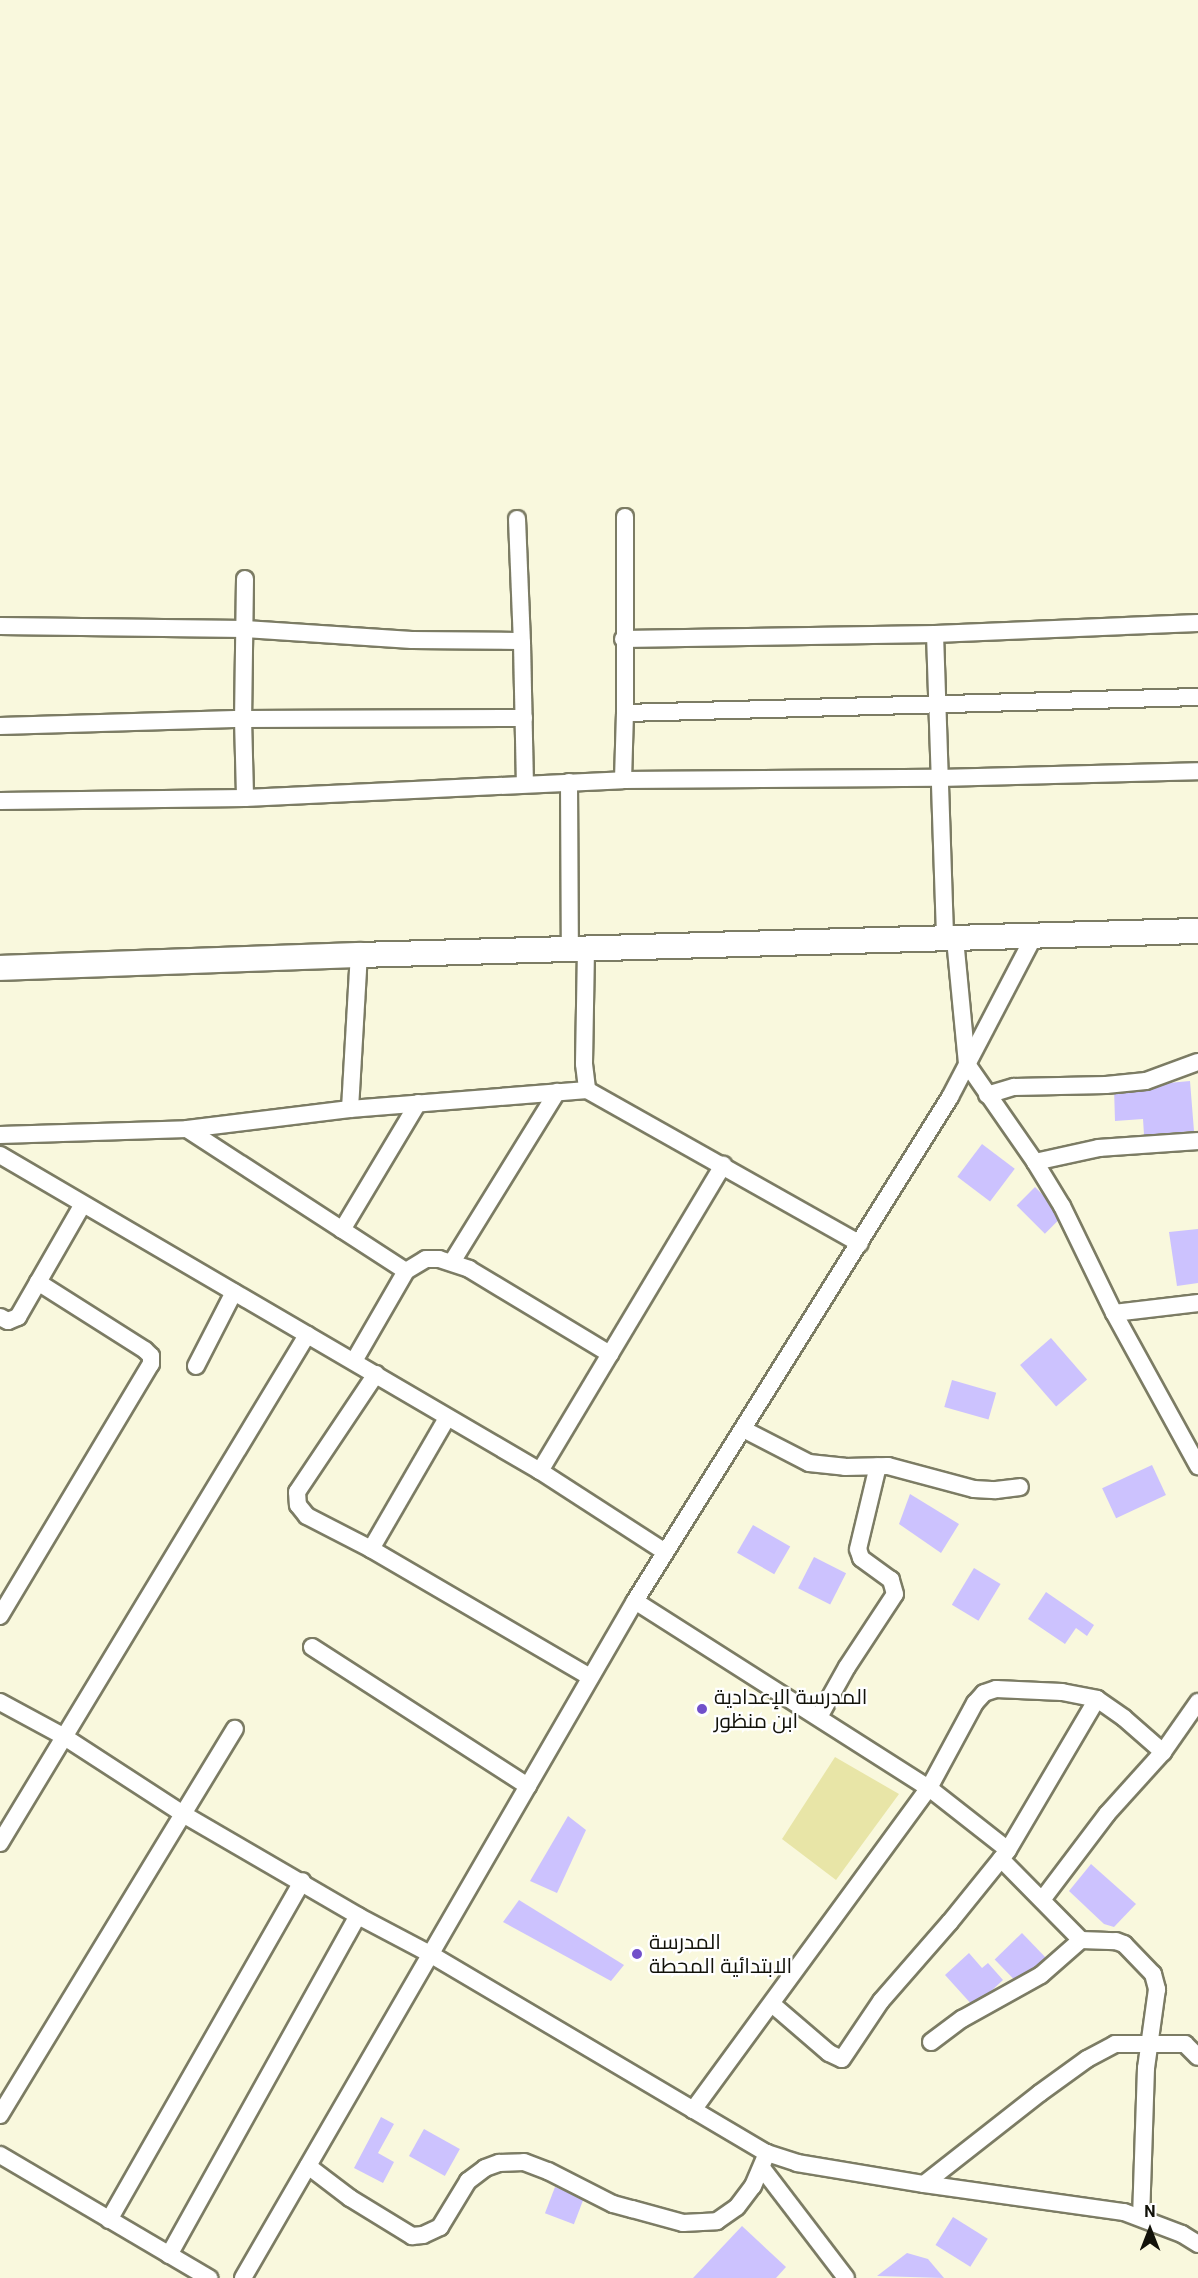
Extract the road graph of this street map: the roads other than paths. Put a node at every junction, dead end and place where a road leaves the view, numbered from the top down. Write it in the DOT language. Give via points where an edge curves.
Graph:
graph roads {
  1 [pos="625,517"];
  2 [pos="517,519"];
  3 [pos="245,579"];
  4 [pos="1198,623"];
  5 [pos="0,626"];
  6 [pos="245,629"];
  7 [pos="935,633"];
  8 [pos="623,639"];
  9 [pos="522,643"];
  10 [pos="1198,697"];
  11 [pos="936,704"];
  12 [pos="625,713"];
  13 [pos="524,718"];
  14 [pos="243,719"];
  15 [pos="0,726"];
  16 [pos="1198,771"];
  17 [pos="938,778"];
  18 [pos="623,780"];
  19 [pos="569,782"];
  20 [pos="525,784"];
  21 [pos="245,798"];
  22 [pos="0,801"];
  23 [pos="1198,931"];
  24 [pos="1033,938"];
  25 [pos="950,939"];
  26 [pos="578,949"];
  27 [pos="358,955"];
  28 [pos="0,968"];
  29 [pos="1198,1062"];
  30 [pos="967,1064"];
  31 [pos="587,1090"];
  32 [pos="556,1092"];
  33 [pos="987,1095"];
  34 [pos="418,1103"];
  35 [pos="350,1109"];
  36 [pos="188,1129"];
  37 [pos="0,1135"];
  38 [pos="1198,1141"];
  39 [pos="0,1155"];
  40 [pos="1035,1162"];
  41 [pos="723,1165"];
  42 [pos="83,1204"];
  43 [pos="342,1230"];
  44 [pos="860,1244"];
  45 [pos="452,1262"];
  46 [pos="406,1271"];
  47 [pos="38,1282"];
  48 [pos="234,1292"];
  49 [pos="1198,1303"];
  50 [pos="1114,1313"];
  51 [pos="0,1317"];
  52 [pos="307,1335"];
  53 [pos="610,1354"];
  54 [pos="354,1361"];
  55 [pos="196,1366"];
  56 [pos="376,1374"];
  57 [pos="447,1418"];
  58 [pos="743,1429"];
  59 [pos="878,1466"];
  60 [pos="1198,1466"];
  61 [pos="540,1471"];
  62 [pos="1020,1486"];
  63 [pos="371,1549"];
  64 [pos="665,1552"];
  65 [pos="635,1601"];
  66 [pos="0,1616"];
  67 [pos="312,1647"];
  68 [pos="590,1677"];
  69 [pos="1096,1699"];
  70 [pos="0,1702"];
  71 [pos="1198,1702"];
  72 [pos="819,1717"];
  73 [pos="235,1730"];
  74 [pos="63,1736"];
  75 [pos="1163,1752"];
  76 [pos="528,1786"];
  77 [pos="928,1788"];
  78 [pos="183,1814"];
  79 [pos="0,1843"];
  80 [pos="1004,1854"];
  81 [pos="302,1881"];
  82 [pos="1042,1900"];
  83 [pos="357,1916"];
  84 [pos="1081,1940"];
  85 [pos="430,1954"];
  86 [pos="772,2004"];
  87 [pos="932,2042"];
  88 [pos="1149,2045"];
  89 [pos="1198,2057"];
  90 [pos="693,2110"];
  91 [pos="0,2115"];
  92 [pos="0,2155"];
  93 [pos="764,2161"];
  94 [pos="308,2166"];
  95 [pos="924,2184"];
  96 [pos="1141,2217"];
  97 [pos="109,2220"];
  98 [pos="1198,2244"];
  99 [pos="169,2254"];
  100 [pos="209,2278"];
  101 [pos="243,2278"];
  102 [pos="846,2278"];
  1 -- 8 [label="street"];
  2 -- 9 [label="street"];
  3 -- 6 [label="street"];
  4 -- 7 [label="street"];
  5 -- 6 [label="street"];
  6 -- 9 [label="street"];
  6 -- 14 [label="street"];
  7 -- 8 [label="street"];
  7 -- 11 [label="street"];
  8 -- 12 [label="street"];
  9 -- 13 [label="street"];
  10 -- 11 [label="street"];
  11 -- 12 [label="street"];
  11 -- 17 [label="street"];
  12 -- 18 [label="street"];
  13 -- 14 [label="street"];
  13 -- 20 [label="street"];
  14 -- 15 [label="street"];
  14 -- 21 [label="street"];
  16 -- 17 [label="street"];
  17 -- 18 [label="street"];
  17 -- 25 [label="street"];
  18 -- 19 [label="street"];
  19 -- 20 [label="street"];
  19 -- 26 [label="street"];
  20 -- 21 [label="street"];
  21 -- 22 [label="street"];
  23 -- 24 [label="main road"];
  24 -- 25 [label="main road"];
  24 -- 30 [label="street"];
  25 -- 26 [label="main road"];
  25 -- 30 [label="street"];
  26 -- 27 [label="main road"];
  26 -- 31 [label="street"];
  27 -- 28 [label="main road"];
  27 -- 35 [label="street"];
  29 -- 33 [label="street" via="1146,1081 1014,1087"];
  30 -- 33 [label="street"];
  30 -- 44 [label="street"];
  31 -- 32 [label="street"];
  31 -- 41 [label="street"];
  32 -- 34 [label="street"];
  32 -- 45 [label="street"];
  33 -- 40 [label="street"];
  34 -- 35 [label="street"];
  34 -- 43 [label="street"];
  35 -- 36 [label="street"];
  36 -- 37 [label="street"];
  36 -- 43 [label="street"];
  38 -- 40 [label="street" via="1099,1148"];
  39 -- 42 [label="street"];
  40 -- 50 [label="street" via="1062,1206"];
  41 -- 44 [label="street"];
  41 -- 53 [label="street"];
  42 -- 47 [label="street"];
  42 -- 48 [label="street"];
  43 -- 46 [label="street"];
  44 -- 58 [label="street"];
  45 -- 46 [label="street" via="426,1259"];
  45 -- 53 [label="street"];
  46 -- 54 [label="street"];
  47 -- 51 [label="street" via="15,1320"];
  47 -- 66 [label="street" via="145,1350 151,1356 151,1364"];
  48 -- 52 [label="street"];
  48 -- 55 [label="street"];
  49 -- 50 [label="street"];
  50 -- 60 [label="street"];
  52 -- 54 [label="street"];
  52 -- 74 [label="street"];
  53 -- 61 [label="street"];
  54 -- 56 [label="street"];
  56 -- 57 [label="street"];
  56 -- 63 [label="street" via="297,1492 298,1505 307,1515"];
  57 -- 61 [label="street"];
  57 -- 63 [label="street"];
  58 -- 59 [label="street" via="809,1463"];
  58 -- 64 [label="street"];
  59 -- 62 [label="street" via="908,1470 974,1489"];
  59 -- 72 [label="street" via="858,1549 861,1558 891,1580 895,1594"];
  61 -- 64 [label="street"];
  63 -- 68 [label="street"];
  64 -- 65 [label="street"];
  65 -- 68 [label="street"];
  65 -- 72 [label="street"];
  67 -- 76 [label="street"];
  68 -- 76 [label="street"];
  69 -- 75 [label="street"];
  69 -- 77 [label="street" via="1013,1689 984,1693"];
  69 -- 80 [label="street"];
  70 -- 74 [label="street"];
  71 -- 75 [label="street"];
  72 -- 77 [label="street"];
  73 -- 78 [label="street"];
  74 -- 78 [label="street"];
  74 -- 79 [label="street"];
  75 -- 82 [label="street" via="1107,1814"];
  76 -- 85 [label="street"];
  77 -- 80 [label="street"];
  77 -- 86 [label="street"];
  78 -- 81 [label="street"];
  78 -- 91 [label="street"];
  80 -- 82 [label="street"];
  80 -- 86 [label="street" via="881,2001 842,2059 829,2053"];
  81 -- 83 [label="street"];
  81 -- 97 [label="street"];
  82 -- 84 [label="street"];
  83 -- 85 [label="street"];
  83 -- 99 [label="street"];
  84 -- 87 [label="street" via="1041,1975 962,2019"];
  84 -- 88 [label="street" via="1124,1944 1153,1974 1157,1989"];
  85 -- 90 [label="street"];
  85 -- 94 [label="street"];
  86 -- 90 [label="street"];
  88 -- 89 [label="street" via="1185,2044"];
  88 -- 95 [label="street" via="1115,2044 1087,2059"];
  88 -- 96 [label="street"];
  90 -- 93 [label="street"];
  92 -- 97 [label="street"];
  93 -- 94 [label="street" via="737,2207 717,2222 698,2224 613,2204 524,2162 499,2163 468,2181 440,2227 412,2236 350,2198"];
  93 -- 95 [label="street"];
  93 -- 102 [label="street"];
  94 -- 101 [label="street"];
  95 -- 96 [label="street"];
  96 -- 98 [label="street"];
  97 -- 99 [label="street"];
  99 -- 100 [label="street"];
}
